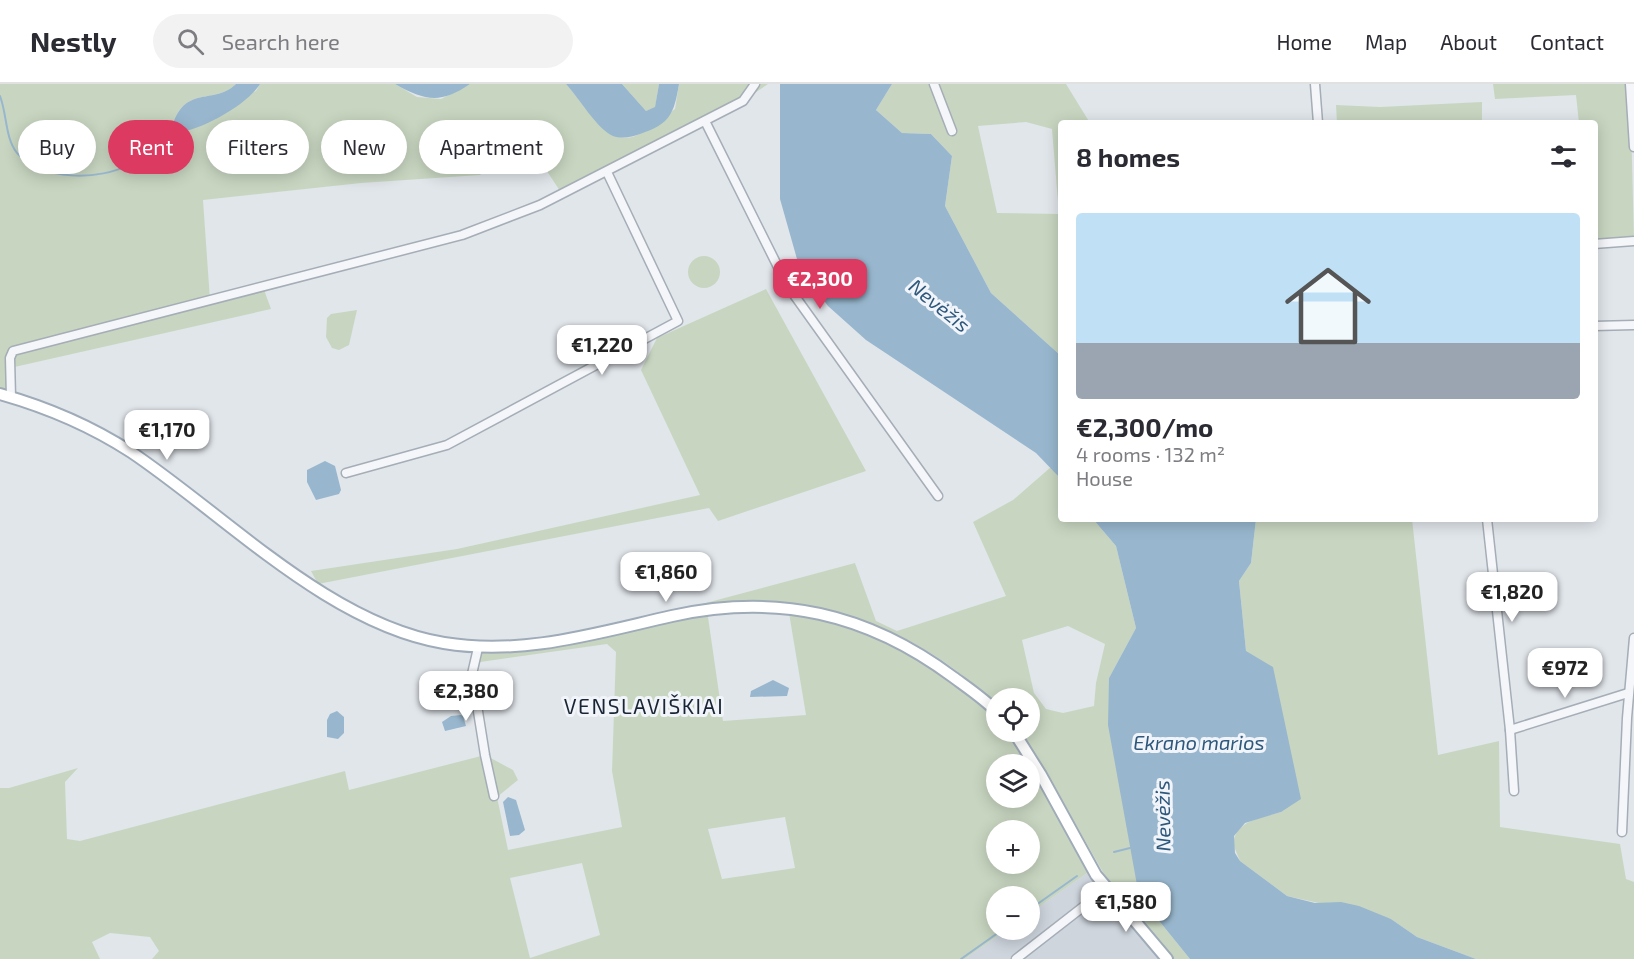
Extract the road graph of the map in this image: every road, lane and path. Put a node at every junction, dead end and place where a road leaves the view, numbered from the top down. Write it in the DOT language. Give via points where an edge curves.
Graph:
graph roads {
  1 [pos="755,84"];
  2 [pos="934,84"];
  3 [pos="1315,84"];
  4 [pos="1630,84"];
  5 [pos="1318,120"];
  6 [pos="705,121"];
  7 [pos="951,131"];
  8 [pos="1634,147"];
  9 [pos="607,172"];
  10 [pos="1634,241"];
  11 [pos="1598,244"];
  12 [pos="1634,325"];
  13 [pos="1598,326"];
  14 [pos="5,396"];
  15 [pos="346,473"];
  16 [pos="938,496"];
  17 [pos="1487,522"];
  18 [pos="1634,638"];
  19 [pos="478,648"];
  20 [pos="1628,693"];
  21 [pos="986,703"];
  22 [pos="1510,730"];
  23 [pos="1020,742"];
  24 [pos="1514,791"];
  25 [pos="494,796"];
  26 [pos="1622,832"];
  27 [pos="1106,889"];
  28 [pos="1016,959"];
  29 [pos="1167,959"];
  1 -- 6 [label="street" via="743,101"];
  2 -- 7 [label="street"];
  3 -- 5 [label="street"];
  4 -- 8 [label="street"];
  6 -- 9 [label="street"];
  6 -- 16 [label="street" via="787,285"];
  9 -- 14 [label="street" via="540,205 462,235 13,351"];
  9 -- 15 [label="street" via="678,321 447,445"];
  10 -- 11 [label="street"];
  12 -- 13 [label="street"];
  14 -- 19 [label="main road" via="80,423 129,451 306,581 365,617 430,640"];
  17 -- 22 [label="street"];
  18 -- 20 [label="street"];
  19 -- 21 [label="main road" via="545,644 722,608 807,609 842,618 905,646"];
  19 -- 25 [label="street" via="472,674"];
  20 -- 22 [label="street"];
  20 -- 26 [label="street"];
  22 -- 24 [label="street"];
  23 -- 27 [label="main road"];
  27 -- 28 [label="street"];
  27 -- 29 [label="main road"];
}
